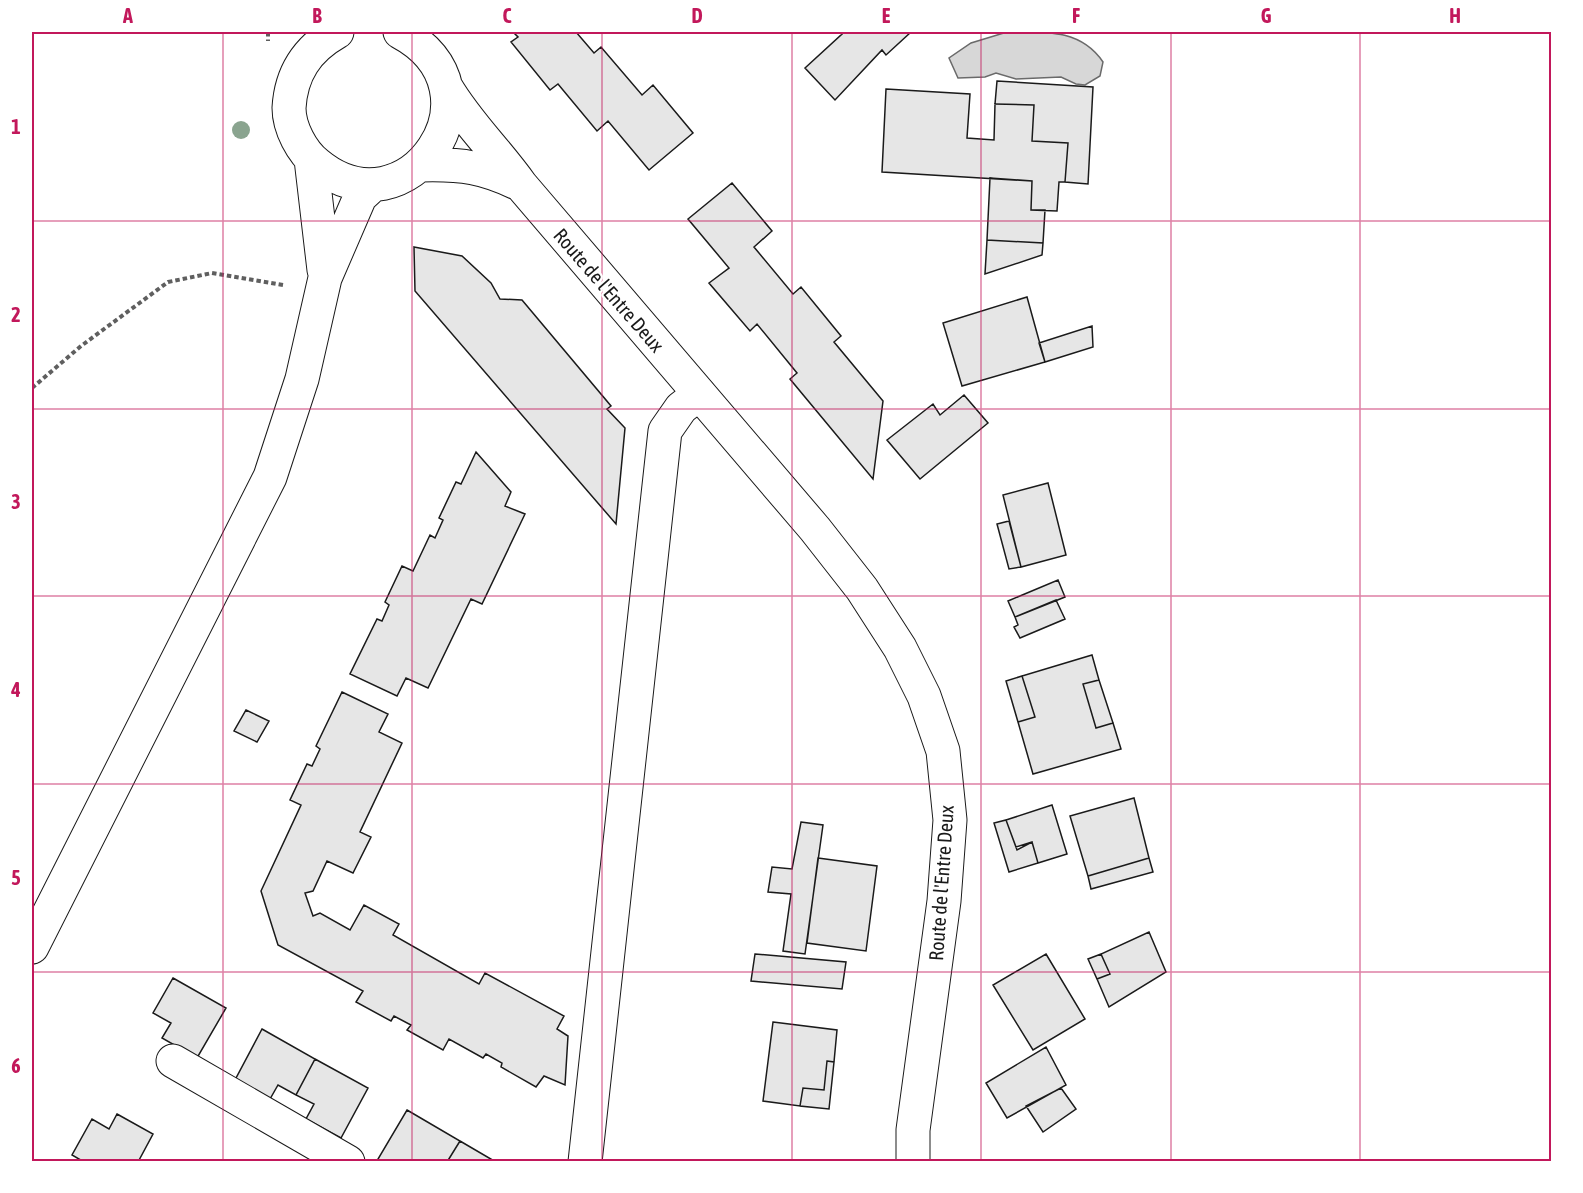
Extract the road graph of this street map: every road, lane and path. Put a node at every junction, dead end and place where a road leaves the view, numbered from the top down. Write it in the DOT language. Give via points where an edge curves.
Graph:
graph roads {
  1 [pos="338,32"];
  2 [pos="400,32"];
  3 [pos="297,47"];
  4 [pos="446,87"];
  5 [pos="311,159"];
  6 [pos="422,165"];
  7 [pos="373,185"];
  8 [pos="520,185"];
  9 [pos="323,285"];
  10 [pos="32,388"];
  11 [pos="699,394"];
  12 [pos="32,947"];
  13 [pos="173,1061"];
  14 [pos="348,1161"];
  15 [pos="585,1161"];
  16 [pos="913,1161"];
  1 -- 3 [label="main road"];
  2 -- 4 [label="main road" via="419,42 436,62"];
  3 -- 5 [label="main road" via="289,112 296,137"];
  4 -- 6 [label="main road" via="449,108 445,129 436,149"];
  4 -- 8 [label="main road, Route de l'Entre Deux" via="463,116"];
  5 -- 7 [label="main road" via="328,173 350,182"];
  5 -- 9 [label="main road"];
  6 -- 7 [label="main road" via="399,179"];
  6 -- 8 [label="main road, Route de l'Entre Deux" via="460,164 498,174"];
  7 -- 9 [label="main road" via="360,197"];
  8 -- 11 [label="main road, Route de l'Entre Deux"];
  9 -- 10 [label="path" via="212,273 168,282 81,346"];
  9 -- 12 [label="main road" via="302,379 270,477"];
  11 -- 15 [label="main road" via="681,408 665,431"];
  11 -- 16 [label="main road, Route de l'Entre Deux" via="862,589 900,648 924,696 942,751 950,820 944,901 913,1130"];
  13 -- 14 [label="main road"];
}
